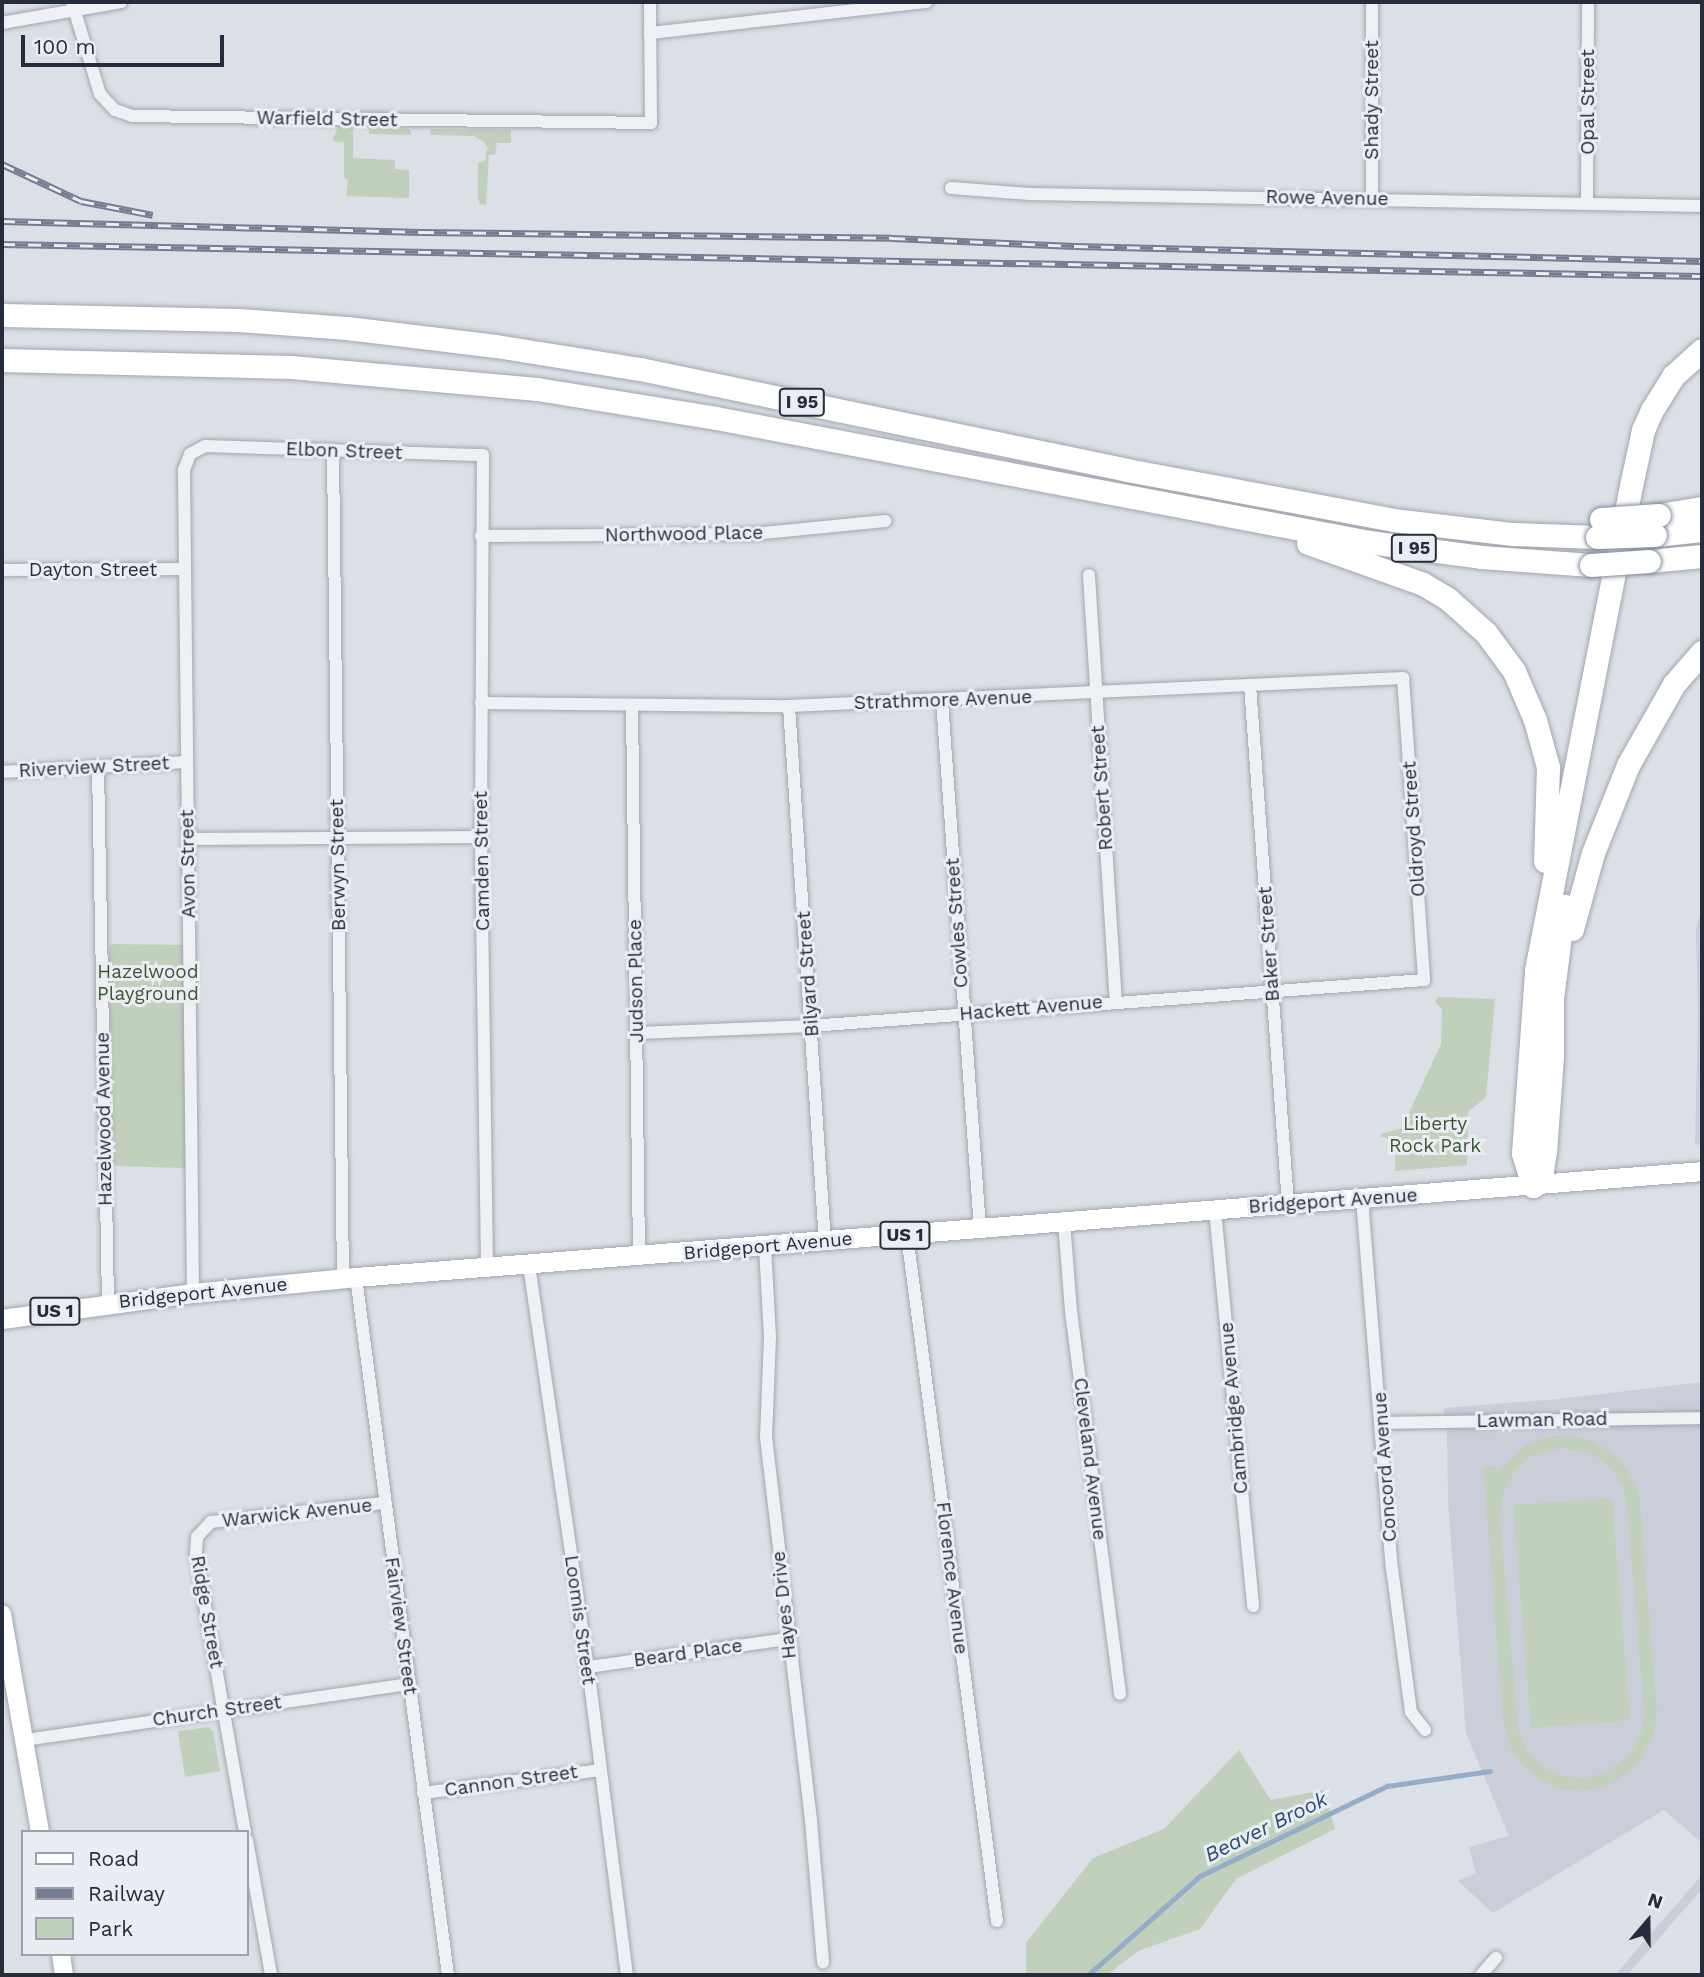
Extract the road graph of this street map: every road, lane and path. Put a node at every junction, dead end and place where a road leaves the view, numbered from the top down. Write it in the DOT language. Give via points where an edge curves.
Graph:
graph roads {
  1 [pos="121,2"];
  2 [pos="650,2"];
  3 [pos="926,2"];
  4 [pos="1373,2"];
  5 [pos="1588,2"];
  6 [pos="72,6"];
  7 [pos="2,23"];
  8 [pos="650,33"];
  9 [pos="951,188"];
  10 [pos="1372,199"];
  11 [pos="1587,203"];
  12 [pos="1702,206"];
  13 [pos="2,315"];
  14 [pos="1702,350"];
  15 [pos="2,360"];
  16 [pos="1702,365"];
  17 [pos="205,446"];
  18 [pos="333,451"];
  19 [pos="483,456"];
  20 [pos="1702,508"];
  21 [pos="1239,519"];
  22 [pos="885,521"];
  23 [pos="1657,525"];
  24 [pos="1702,530"];
  25 [pos="481,536"];
  26 [pos="1702,556"];
  27 [pos="184,569"];
  28 [pos="2,570"];
  29 [pos="1089,575"];
  30 [pos="1702,652"];
  31 [pos="1403,678"];
  32 [pos="1250,685"];
  33 [pos="1096,693"];
  34 [pos="942,701"];
  35 [pos="481,703"];
  36 [pos="632,705"];
  37 [pos="789,706"];
  38 [pos="187,762"];
  39 [pos="98,766"];
  40 [pos="2,772"];
  41 [pos="481,837"];
  42 [pos="337,838"];
  43 [pos="188,839"];
  44 [pos="1536,970"];
  45 [pos="1424,980"];
  46 [pos="1272,990"];
  47 [pos="1116,1001"];
  48 [pos="963,1013"];
  49 [pos="811,1026"];
  50 [pos="637,1033"];
  51 [pos="1552,1056"];
  52 [pos="1702,1171"];
  53 [pos="1533,1186"];
  54 [pos="1362,1199"];
  55 [pos="1288,1204"];
  56 [pos="1215,1210"];
  57 [pos="1064,1222"];
  58 [pos="980,1229"];
  59 [pos="907,1235"];
  60 [pos="825,1242"];
  61 [pos="765,1247"];
  62 [pos="639,1256"];
  63 [pos="529,1265"];
  64 [pos="487,1267"];
  65 [pos="350,1278"];
  66 [pos="193,1293"];
  67 [pos="108,1304"];
  68 [pos="2,1319"];
  69 [pos="1702,1418"];
  70 [pos="1382,1423"];
  71 [pos="384,1503"];
  72 [pos="211,1522"];
  73 [pos="1253,1606"];
  74 [pos="2,1614"];
  75 [pos="787,1639"];
  76 [pos="588,1667"];
  77 [pos="409,1684"];
  78 [pos="1120,1694"];
  79 [pos="224,1709"];
  80 [pos="1425,1730"];
  81 [pos="25,1741"];
  82 [pos="598,1770"];
  83 [pos="423,1793"];
  84 [pos="40,1830"];
  85 [pos="245,1830"];
  86 [pos="248,1846"];
  87 [pos="997,1921"];
  88 [pos="61,1956"];
  89 [pos="1496,1958"];
  90 [pos="823,1962"];
  91 [pos="64,1975"];
  92 [pos="271,1975"];
  93 [pos="448,1975"];
  94 [pos="627,1975"];
  95 [pos="1482,1975"];
  1 -- 6 [label="street"];
  2 -- 8 [label="street"];
  3 -- 8 [label="street"];
  4 -- 10 [label="street, Shady Street"];
  5 -- 11 [label="street, Opal Street"];
  6 -- 7 [label="street"];
  6 -- 8 [label="street, Warfield Street" via="100,94 116,110 132,116 651,123"];
  9 -- 10 [label="street, Rowe Avenue" via="1030,194"];
  10 -- 11 [label="street, Rowe Avenue"];
  11 -- 12 [label="street, Rowe Avenue"];
  13 -- 23 [label="highway, I 95, bridge" via="281,323 526,350 1380,517 1513,534"];
  14 -- 44 [label="highway" via="1673,376 1643,430"];
  15 -- 21 [label="highway, I 95" via="291,367 556,392"];
  16 -- 51 [label="highway" via="1666,410 1643,484 1579,808 1552,998"];
  17 -- 18 [label="street, Elbon Street"];
  17 -- 27 [label="street, Avon Street" via="190,454 184,470"];
  18 -- 19 [label="street, Elbon Street"];
  18 -- 42 [label="street, Berwyn Street"];
  19 -- 25 [label="street, Camden Street"];
  20 -- 23 [label="highway"];
  21 -- 26 [label="highway, I 95, bridge" via="1368,542 1591,565"];
  21 -- 44 [label="highway" via="1423,584 1477,624 1514,671 1548,767"];
  22 -- 25 [label="street, Northwood Place" via="753,534"];
  23 -- 24 [label="highway, I 95"];
  25 -- 35 [label="street, Camden Street"];
  27 -- 28 [label="street, Dayton Street"];
  27 -- 38 [label="street, Avon Street"];
  29 -- 33 [label="street, Robert Street"];
  30 -- 51 [label="highway" via="1674,684 1645,731 1606,813 1581,887"];
  31 -- 32 [label="street, Strathmore Avenue"];
  31 -- 45 [label="street, Oldroyd Street"];
  32 -- 33 [label="street, Strathmore Avenue"];
  32 -- 46 [label="street, Baker Street"];
  33 -- 34 [label="street, Strathmore Avenue"];
  33 -- 47 [label="street, Robert Street"];
  34 -- 37 [label="street, Strathmore Avenue"];
  34 -- 48 [label="street, Cowles Street"];
  35 -- 36 [label="street, Strathmore Avenue"];
  35 -- 41 [label="street, Camden Street"];
  36 -- 37 [label="street, Strathmore Avenue"];
  36 -- 50 [label="street, Judson Place"];
  37 -- 49 [label="street, Bilyard Street"];
  38 -- 39 [label="street, Riverview Street"];
  38 -- 43 [label="street, Avon Street"];
  39 -- 40 [label="street, Riverview Street"];
  39 -- 67 [label="street, Hazelwood Avenue"];
  41 -- 42 [label="street"];
  41 -- 64 [label="street, Camden Street"];
  42 -- 43 [label="street"];
  42 -- 65 [label="street, Berwyn Street"];
  43 -- 66 [label="street, Avon Street"];
  44 -- 53 [label="highway" via="1523,1153"];
  45 -- 46 [label="street, Hackett Avenue"];
  46 -- 47 [label="street, Hackett Avenue"];
  46 -- 55 [label="street, Baker Street"];
  47 -- 48 [label="street, Hackett Avenue"];
  48 -- 49 [label="street, Hackett Avenue"];
  48 -- 58 [label="street, Cowles Street"];
  49 -- 50 [label="street, Hackett Avenue"];
  49 -- 60 [label="street, Bilyard Street"];
  50 -- 62 [label="street, Judson Place"];
  51 -- 53 [label="highway" via="1545,1152"];
  52 -- 53 [label="main road, Bridgeport Avenue / US 1"];
  53 -- 54 [label="main road, Bridgeport Avenue / US 1"];
  54 -- 55 [label="main road, Bridgeport Avenue / US 1"];
  54 -- 70 [label="street, Concord Avenue"];
  55 -- 56 [label="main road, Bridgeport Avenue / US 1"];
  56 -- 57 [label="main road, Bridgeport Avenue / US 1"];
  56 -- 73 [label="street, Cambridge Avenue"];
  57 -- 58 [label="main road, Bridgeport Avenue / US 1"];
  57 -- 78 [label="street, Cleveland Avenue" via="1071,1311"];
  58 -- 59 [label="main road, Bridgeport Avenue / US 1"];
  59 -- 60 [label="main road, Bridgeport Avenue / US 1"];
  59 -- 87 [label="street, Florence Avenue"];
  60 -- 61 [label="main road, Bridgeport Avenue / US 1"];
  61 -- 62 [label="main road, Bridgeport Avenue / US 1"];
  61 -- 75 [label="street, Hayes Drive" via="770,1337 766,1437"];
  62 -- 63 [label="main road, Bridgeport Avenue / US 1"];
  63 -- 64 [label="main road, Bridgeport Avenue / US 1"];
  63 -- 76 [label="street, Loomis Street"];
  64 -- 65 [label="main road, Bridgeport Avenue / US 1"];
  65 -- 66 [label="main road, Bridgeport Avenue / US 1"];
  65 -- 71 [label="street, Fairview Street"];
  66 -- 67 [label="main road, Bridgeport Avenue / US 1"];
  67 -- 68 [label="main road, Bridgeport Avenue / US 1"];
  69 -- 70 [label="street, Lawman Road"];
  70 -- 80 [label="street, Concord Avenue" via="1392,1568 1411,1712"];
  71 -- 72 [label="street, Warwick Avenue"];
  71 -- 77 [label="street, Fairview Street"];
  72 -- 79 [label="street, Ridge Street" via="197,1537 196,1553"];
  74 -- 81 [label="main road"];
  75 -- 76 [label="street, Beard Place"];
  75 -- 90 [label="street, Hayes Drive" via="811,1821"];
  76 -- 82 [label="street, Loomis Street"];
  77 -- 79 [label="street, Church Street"];
  77 -- 83 [label="street, Fairview Street"];
  79 -- 81 [label="street, Church Street"];
  79 -- 85 [label="street, Ridge Street"];
  81 -- 84 [label="main road"];
  82 -- 83 [label="street, Cannon Street"];
  82 -- 94 [label="street, Loomis Street"];
  83 -- 93 [label="street, Fairview Street"];
  86 -- 92 [label="street"];
  88 -- 91 [label="main road"];
  89 -- 95 [label="street"];
}
